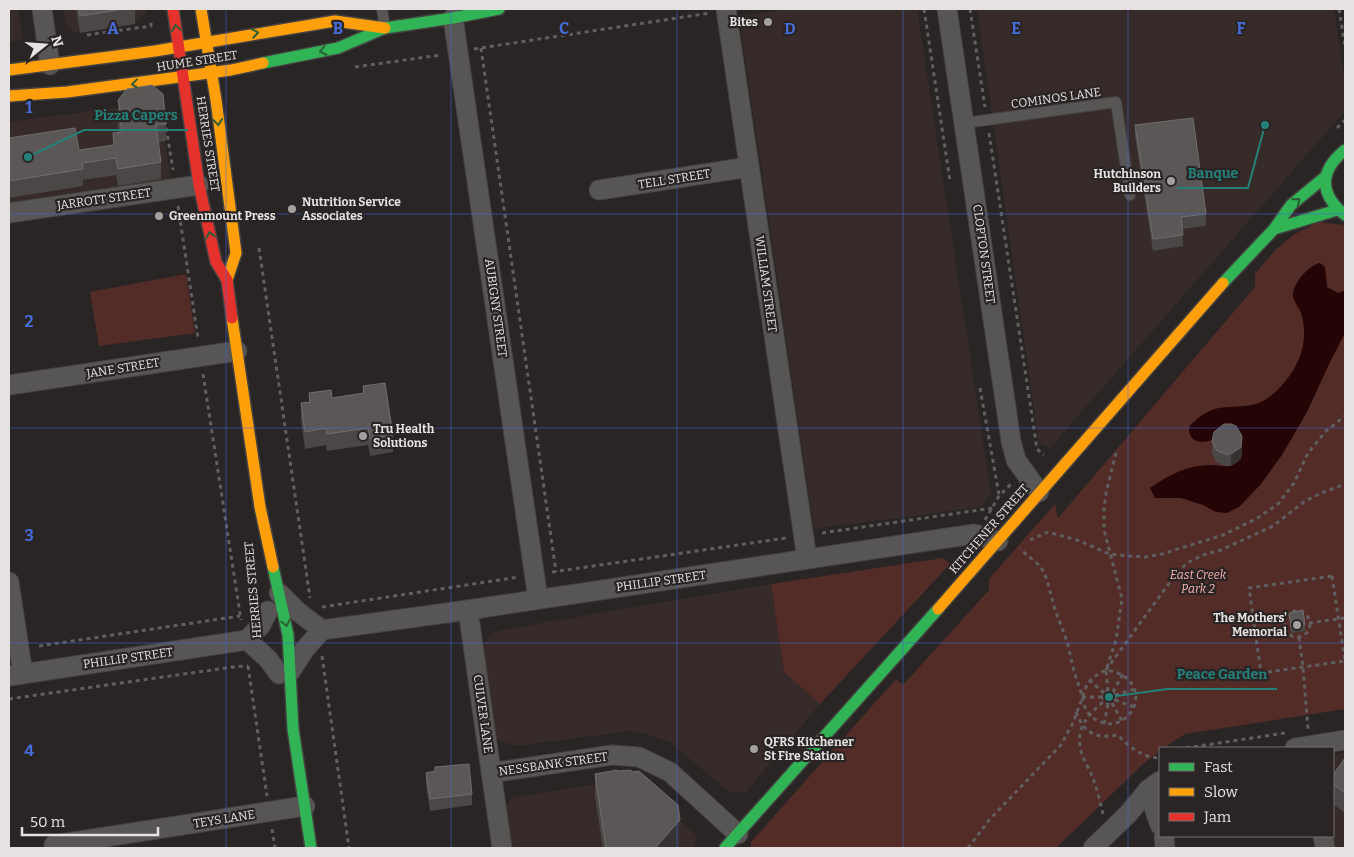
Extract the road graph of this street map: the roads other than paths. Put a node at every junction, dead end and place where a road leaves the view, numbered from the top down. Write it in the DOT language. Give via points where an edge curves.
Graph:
graph roads {
  1 [pos="42,9"];
  2 [pos="173,9"];
  3 [pos="201,9"];
  4 [pos="382,9"];
  5 [pos="499,9"];
  6 [pos="947,9"];
  7 [pos="726,10"];
  8 [pos="453,18"];
  9 [pos="385,28"];
  10 [pos="207,42"];
  11 [pos="179,47"];
  12 [pos="50,65"];
  13 [pos="9,70"];
  14 [pos="211,73"];
  15 [pos="184,77"];
  16 [pos="9,96"];
  17 [pos="965,123"];
  18 [pos="1345,150"];
  19 [pos="749,167"];
  20 [pos="1325,177"];
  21 [pos="199,185"];
  22 [pos="598,190"];
  23 [pos="1130,195"];
  24 [pos="9,213"];
  25 [pos="1341,213"];
  26 [pos="1274,229"];
  27 [pos="227,280"];
  28 [pos="237,350"];
  29 [pos="9,385"];
  30 [pos="1040,492"];
  31 [pos="998,541"];
  32 [pos="806,559"];
  33 [pos="9,582"];
  34 [pos="538,599"];
  35 [pos="270,605"];
  36 [pos="468,610"];
  37 [pos="322,630"];
  38 [pos="246,641"];
  39 [pos="272,644"];
  40 [pos="285,673"];
  41 [pos="16,675"];
  42 [pos="1302,739"];
  43 [pos="1345,740"];
  44 [pos="491,773"];
  45 [pos="1154,785"];
  46 [pos="305,806"];
  47 [pos="1159,818"];
  48 [pos="738,834"];
  49 [pos="54,845"];
  50 [pos="311,848"];
  51 [pos="502,848"];
  52 [pos="725,848"];
  53 [pos="1093,848"];
  1 -- 12 [label="street"];
  11 -- 2 [label="main road, HERRIES STREET, one-way"];
  3 -- 10 [label="main road, HERRIES STREET"];
  4 -- 9 [label="lane"];
  5 -- 8 [label="main road, HUME STREET"];
  6 -- 17 [label="street, CLOPTON STREET"];
  7 -- 19 [label="street, WILLIAM STREET"];
  8 -- 9 [label="main road, HUME STREET"];
  8 -- 34 [label="street, AUBIGNY STREET"];
  10 -- 9 [label="main road, HUME STREET, one-way" via="334,21"];
  9 -- 14 [label="main road, HUME STREET, one-way" via="338,48"];
  10 -- 11 [label="main road, HUME STREET"];
  10 -- 14 [label="main road, HERRIES STREET"];
  11 -- 12 [label="main road, HUME STREET"];
  11 -- 15 [label="main road, HERRIES STREET"];
  12 -- 13 [label="main road, HUME STREET"];
  14 -- 15 [label="main road, HUME STREET"];
  14 -- 27 [label="main road, HERRIES STREET, one-way" via="236,253"];
  15 -- 16 [label="main road, HUME STREET, one-way"];
  15 -- 21 [label="main road, HERRIES STREET"];
  17 -- 23 [label="lane, COMINOS LANE" via="1116,102"];
  17 -- 30 [label="street, CLOPTON STREET" via="1011,441 1016,460"];
  18 -- 20 [label="main road" via="1329,165"];
  19 -- 22 [label="street, TELL STREET"];
  19 -- 32 [label="street, WILLIAM STREET"];
  20 -- 25 [label="main road" via="1329,200"];
  26 -- 20 [label="main road, KITCHENER STREET, one-way" via="1291,205"];
  21 -- 24 [label="street, JARROTT STREET"];
  27 -- 21 [label="main road, HERRIES STREET, one-way" via="216,262"];
  25 -- 26 [label="main road, KITCHENER STREET"];
  26 -- 30 [label="main road, KITCHENER STREET" via="1241,262"];
  27 -- 28 [label="main road, HERRIES STREET"];
  28 -- 29 [label="street, JANE STREET"];
  28 -- 35 [label="main road, HERRIES STREET" via="260,507"];
  30 -- 31 [label="main road, KITCHENER STREET"];
  31 -- 32 [label="street, PHILLIP STREET" via="974,534"];
  31 -- 48 [label="main road, KITCHENER STREET"];
  32 -- 34 [label="street, PHILLIP STREET"];
  33 -- 41 [label="street"];
  34 -- 36 [label="street, PHILLIP STREET"];
  35 -- 37 [label="street" via="297,611"];
  35 -- 38 [label="street" via="261,626"];
  35 -- 40 [label="main road, HERRIES STREET, one-way" via="288,634"];
  36 -- 37 [label="street, PHILLIP STREET"];
  36 -- 44 [label="street, CULVER LANE"];
  37 -- 40 [label="street"];
  38 -- 40 [label="street"];
  38 -- 41 [label="street, PHILLIP STREET"];
  39 -- 40 [label="main road, HERRIES STREET"];
  40 -- 46 [label="main road, HERRIES STREET"];
  42 -- 43 [label="street"];
  44 -- 48 [label="street, NESSBANK STREET" via="612,756 639,757 670,772"];
  44 -- 51 [label="street, CULVER LANE"];
  45 -- 47 [label="street"];
  45 -- 53 [label="street"];
  46 -- 49 [label="street, TEYS LANE"];
  46 -- 50 [label="main road, HERRIES STREET"];
  48 -- 52 [label="main road, KITCHENER STREET"];
}
